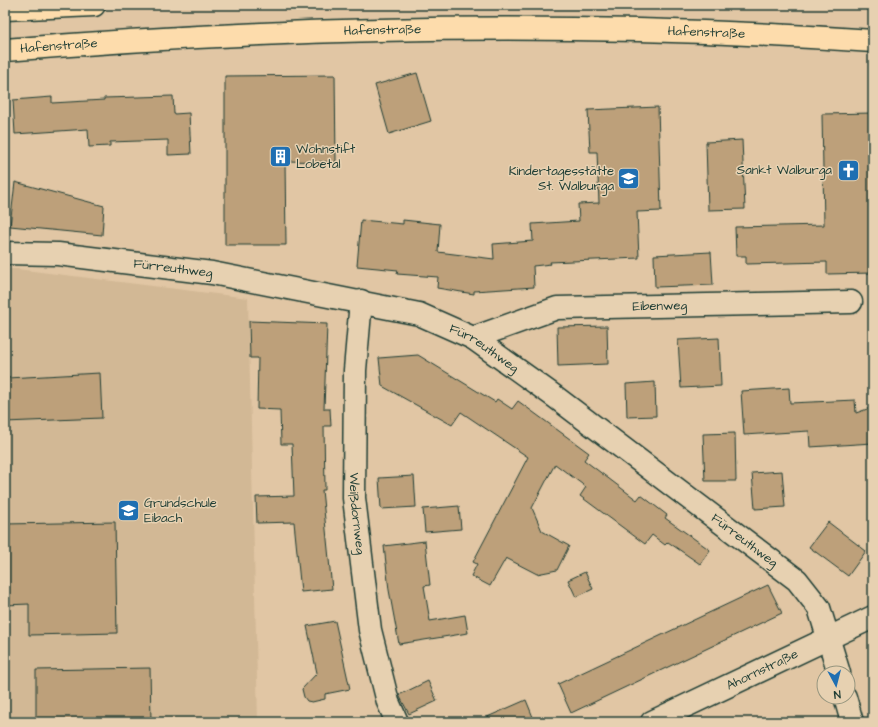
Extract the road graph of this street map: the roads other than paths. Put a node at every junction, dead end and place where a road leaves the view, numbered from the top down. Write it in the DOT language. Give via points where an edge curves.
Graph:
graph roads {
  1 [pos="94,5"];
  2 [pos="5,10"];
  3 [pos="873,25"];
  4 [pos="761,34"];
  5 [pos="873,41"];
  6 [pos="5,50"];
  7 [pos="5,253"];
  8 [pos="361,301"];
  9 [pos="850,302"];
  10 [pos="473,338"];
  11 [pos="873,617"];
  12 [pos="829,637"];
  13 [pos="836,665"];
  14 [pos="847,705"];
  15 [pos="397,722"];
  16 [pos="652,722"];
  17 [pos="852,722"];
  1 -- 2 [label="main road"];
  3 -- 4 [label="main road, Hafenstraße"];
  4 -- 5 [label="main road, Hafenstraße"];
  4 -- 6 [label="main road, Hafenstraße" via="567,28 409,30 203,37"];
  7 -- 8 [label="street, Fürreuthweg" via="58,254 212,273"];
  8 -- 10 [label="street, Fürreuthweg" via="419,314"];
  8 -- 15 [label="street, Weißdornweg" via="355,370 354,498 370,630 388,702"];
  9 -- 10 [label="street, Eibenweg" via="556,308"];
  10 -- 12 [label="street, Fürreuthweg" via="554,396 797,580 819,608"];
  11 -- 12 [label="street, Ahornstraße"];
  12 -- 13 [label="street, Fürreuthweg"];
  12 -- 16 [label="street, Ahornstraße"];
  14 -- 17 [label="street"];
}
